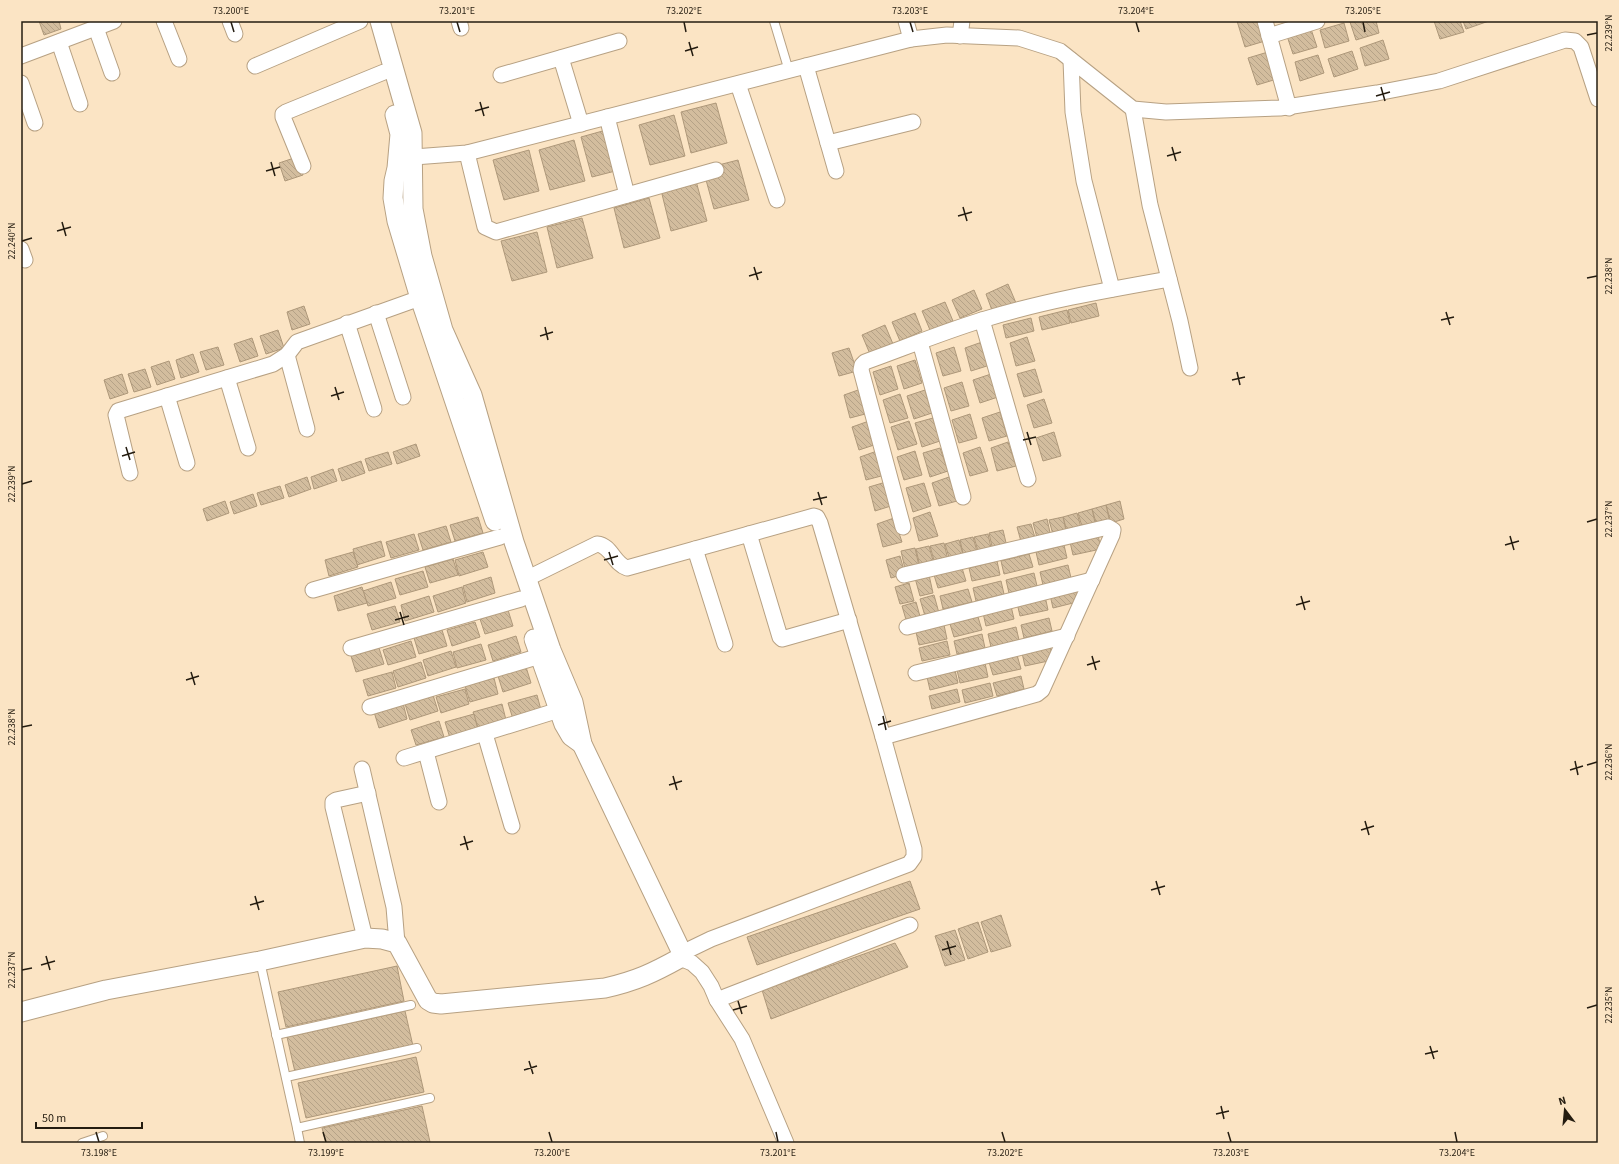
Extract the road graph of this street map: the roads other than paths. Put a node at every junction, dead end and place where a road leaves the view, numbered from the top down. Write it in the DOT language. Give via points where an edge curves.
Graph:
graph roads {
  1 [pos="114,21"];
  2 [pos="164,21"];
  3 [pos="360,21"];
  4 [pos="368,21"];
  5 [pos="380,21"];
  6 [pos="774,21"];
  7 [pos="906,21"];
  8 [pos="1265,21"];
  9 [pos="1317,21"];
  10 [pos="96,28"];
  11 [pos="961,28"];
  12 [pos="1269,36"];
  13 [pos="912,39"];
  14 [pos="619,41"];
  15 [pos="60,42"];
  16 [pos="21,56"];
  17 [pos="561,58"];
  18 [pos="179,59"];
  19 [pos="1071,60"];
  20 [pos="255,66"];
  21 [pos="806,66"];
  22 [pos="789,71"];
  23 [pos="384,72"];
  24 [pos="112,73"];
  25 [pos="500,75"];
  26 [pos="21,83"];
  27 [pos="738,84"];
  28 [pos="1598,99"];
  29 [pos="80,104"];
  30 [pos="1289,108"];
  31 [pos="1132,109"];
  32 [pos="606,117"];
  33 [pos="913,122"];
  34 [pos="35,123"];
  35 [pos="581,124"];
  36 [pos="828,143"];
  37 [pos="408,145"];
  38 [pos="467,153"];
  39 [pos="303,166"];
  40 [pos="716,170"];
  41 [pos="836,171"];
  42 [pos="413,182"];
  43 [pos="627,195"];
  44 [pos="777,200"];
  45 [pos="395,207"];
  46 [pos="1169,279"];
  47 [pos="1112,289"];
  48 [pos="420,298"];
  49 [pos="376,313"];
  50 [pos="982,320"];
  51 [pos="347,323"];
  52 [pos="920,342"];
  53 [pos="286,355"];
  54 [pos="1190,368"];
  55 [pos="227,378"];
  56 [pos="167,396"];
  57 [pos="403,397"];
  58 [pos="374,410"];
  59 [pos="307,429"];
  60 [pos="248,448"];
  61 [pos="187,463"];
  62 [pos="130,474"];
  63 [pos="1028,480"];
  64 [pos="963,498"];
  65 [pos="902,527"];
  66 [pos="749,534"];
  67 [pos="500,537"];
  68 [pos="695,549"];
  69 [pos="904,575"];
  70 [pos="526,578"];
  71 [pos="1092,580"];
  72 [pos="313,590"];
  73 [pos="521,599"];
  74 [pos="849,620"];
  75 [pos="907,627"];
  76 [pos="1067,636"];
  77 [pos="725,644"];
  78 [pos="351,648"];
  79 [pos="540,656"];
  80 [pos="916,673"];
  81 [pos="370,708"];
  82 [pos="559,710"];
  83 [pos="485,734"];
  84 [pos="882,737"];
  85 [pos="582,744"];
  86 [pos="426,752"];
  87 [pos="404,758"];
  88 [pos="362,768"];
  89 [pos="368,793"];
  90 [pos="439,802"];
  91 [pos="512,826"];
  92 [pos="910,925"];
  93 [pos="364,938"];
  94 [pos="397,943"];
  95 [pos="681,955"];
  96 [pos="260,961"];
  97 [pos="717,1000"];
  98 [pos="411,1005"];
  99 [pos="21,1012"];
  100 [pos="276,1035"];
  101 [pos="417,1048"];
  102 [pos="286,1077"];
  103 [pos="430,1098"];
  104 [pos="297,1128"];
  105 [pos="103,1136"];
  106 [pos="82,1143"];
  107 [pos="300,1143"];
  108 [pos="786,1143"];
  1 -- 10 [label="street"];
  2 -- 18 [label="street"];
  3 -- 20 [label="street"];
  4 -- 23 [label="street"];
  5 -- 37 [label="street" via="405,104"];
  6 -- 22 [label="lane"];
  7 -- 13 [label="street"];
  8 -- 12 [label="street"];
  9 -- 12 [label="street"];
  10 -- 15 [label="street"];
  10 -- 24 [label="street"];
  11 -- 13 [label="street" via="947,35"];
  11 -- 19 [label="street" via="1019,38 1060,51"];
  12 -- 30 [label="street"];
  13 -- 21 [label="street"];
  14 -- 17 [label="street"];
  15 -- 16 [label="street"];
  15 -- 29 [label="street"];
  17 -- 25 [label="street"];
  17 -- 35 [label="street"];
  19 -- 31 [label="street"];
  19 -- 47 [label="street" via="1073,112 1084,181"];
  21 -- 22 [label="street"];
  21 -- 36 [label="street"];
  22 -- 27 [label="street"];
  23 -- 37 [label="street" via="400,134"];
  23 -- 39 [label="street" via="283,114"];
  26 -- 34 [label="street"];
  27 -- 32 [label="street"];
  27 -- 44 [label="street"];
  28 -- 30 [label="street" via="1581,47 1575,41 1565,40 1439,80"];
  30 -- 31 [label="street" via="1166,112"];
  31 -- 46 [label="street" via="1150,204"];
  32 -- 35 [label="street"];
  32 -- 43 [label="street"];
  33 -- 36 [label="street"];
  35 -- 38 [label="street"];
  36 -- 41 [label="street"];
  37 -- 38 [label="street"];
  37 -- 42 [label="street"];
  37 -- 45 [label="street" via="394,181"];
  38 -- 43 [label="street" via="485,227 496,232"];
  40 -- 43 [label="street"];
  42 -- 45 [label="street"];
  42 -- 70 [label="street" via="413,209 431,290 443,330 472,395"];
  45 -- 48 [label="street"];
  46 -- 47 [label="street"];
  46 -- 54 [label="street"];
  47 -- 50 [label="street"];
  48 -- 49 [label="street"];
  48 -- 67 [label="street"];
  49 -- 51 [label="street"];
  49 -- 57 [label="street"];
  50 -- 52 [label="street"];
  50 -- 63 [label="street"];
  51 -- 53 [label="street" via="297,342"];
  51 -- 58 [label="street"];
  52 -- 64 [label="street"];
  52 -- 65 [label="street" via="865,362 861,370"];
  53 -- 55 [label="street" via="273,364"];
  53 -- 59 [label="street"];
  55 -- 56 [label="street"];
  55 -- 60 [label="street"];
  56 -- 61 [label="street"];
  56 -- 62 [label="street" via="116,413"];
  66 -- 68 [label="street"];
  66 -- 74 [label="street" via="817,517"];
  66 -- 74 [label="street" via="782,639"];
  67 -- 72 [label="street"];
  67 -- 73 [label="street"];
  68 -- 70 [label="street" via="627,568 622,567 605,546 597,544"];
  68 -- 77 [label="street"];
  69 -- 71 [label="street" via="1108,527 1112,530 1112,535"];
  70 -- 85 [label="street" via="551,650 573,702"];
  71 -- 75 [label="street"];
  71 -- 76 [label="street"];
  73 -- 78 [label="street"];
  73 -- 79 [label="street"];
  74 -- 84 [label="street"];
  76 -- 80 [label="street"];
  76 -- 84 [label="street" via="1045,686 1037,694"];
  79 -- 81 [label="street"];
  79 -- 82 [label="street"];
  82 -- 83 [label="street"];
  82 -- 85 [label="street" via="572,736"];
  83 -- 86 [label="street"];
  83 -- 91 [label="street"];
  84 -- 95 [label="street" via="914,849 914,857 909,864 711,938"];
  85 -- 95 [label="street"];
  86 -- 87 [label="street"];
  86 -- 90 [label="street"];
  88 -- 89 [label="street"];
  89 -- 93 [label="street" via="333,802"];
  89 -- 94 [label="street" via="394,907"];
  92 -- 97 [label="street"];
  93 -- 94 [label="street"];
  93 -- 96 [label="street"];
  94 -- 95 [label="street" via="428,1000 441,1004 605,988 644,977"];
  95 -- 97 [label="street" via="702,972 712,986"];
  96 -- 99 [label="street" via="106,990"];
  96 -- 100 [label="lane"];
  97 -- 108 [label="street" via="742,1039"];
  98 -- 100 [label="lane"];
  100 -- 102 [label="lane"];
  101 -- 102 [label="lane"];
  102 -- 104 [label="lane"];
  103 -- 104 [label="lane"];
  104 -- 107 [label="lane"];
  105 -- 106 [label="lane"];
}
